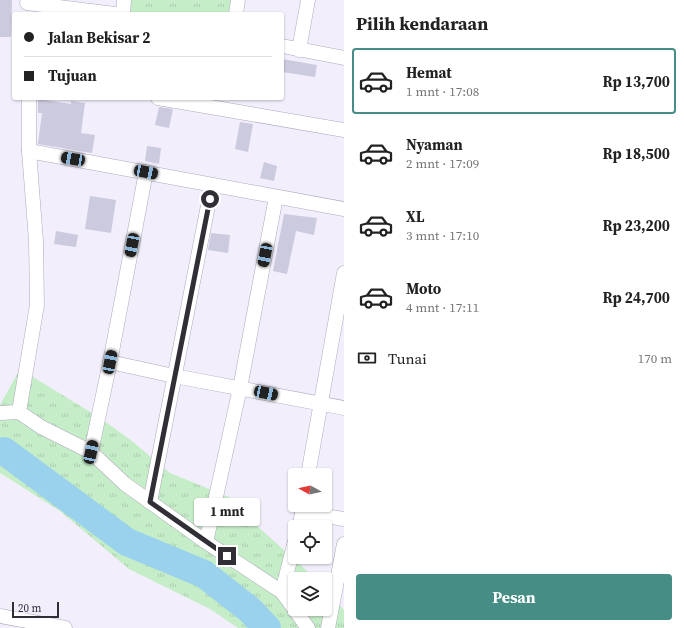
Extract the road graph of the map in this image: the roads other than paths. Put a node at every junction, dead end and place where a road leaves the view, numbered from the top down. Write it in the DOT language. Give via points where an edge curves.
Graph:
graph roads {
  1 [pos="124,0"];
  2 [pos="238,0"];
  3 [pos="308,0"];
  4 [pos="27,6"];
  5 [pos="93,12"];
  6 [pos="123,12"];
  7 [pos="236,12"];
  8 [pos="284,46"];
  9 [pos="299,50"];
  10 [pos="344,58"];
  11 [pos="30,100"];
  12 [pos="170,100"];
  13 [pos="344,130"];
  14 [pos="29,151"];
  15 [pos="146,172"];
  16 [pos="212,185"];
  17 [pos="276,197"];
  18 [pos="344,209"];
  19 [pos="344,273"];
  20 [pos="110,362"];
  21 [pos="174,376"];
  22 [pos="240,388"];
  23 [pos="320,404"];
  24 [pos="344,408"];
  25 [pos="19,412"];
  26 [pos="0,413"];
  27 [pos="91,452"];
  28 [pos="309,468"];
  29 [pos="150,502"];
  30 [pos="318,512"];
  31 [pos="344,519"];
  32 [pos="206,542"];
  33 [pos="344,544"];
  34 [pos="289,564"];
  35 [pos="282,592"];
  36 [pos="0,616"];
  37 [pos="65,628"];
  38 [pos="308,628"];
  39 [pos="328,628"];
  1 -- 6 [label="street"];
  2 -- 7 [label="street"];
  3 -- 9 [label="street"];
  4 -- 5 [label="street"];
  8 -- 9 [label="street"];
  9 -- 10 [label="street"];
  11 -- 14 [label="street"];
  12 -- 13 [label="street"];
  14 -- 15 [label="street"];
  14 -- 25 [label="street" via="36,241 37,305"];
  15 -- 16 [label="street"];
  15 -- 20 [label="street"];
  16 -- 17 [label="street"];
  16 -- 21 [label="street"];
  17 -- 18 [label="street"];
  17 -- 22 [label="street"];
  19 -- 23 [label="street"];
  20 -- 21 [label="street"];
  20 -- 27 [label="street"];
  21 -- 22 [label="street"];
  21 -- 29 [label="street"];
  22 -- 23 [label="street"];
  22 -- 32 [label="street"];
  23 -- 24 [label="street"];
  23 -- 28 [label="street"];
  25 -- 26 [label="street"];
  25 -- 27 [label="street" via="41,427"];
  27 -- 29 [label="street"];
  29 -- 32 [label="street"];
  30 -- 31 [label="street"];
  32 -- 35 [label="street"];
  33 -- 39 [label="street"];
  34 -- 35 [label="street"];
  35 -- 38 [label="street"];
  36 -- 37 [label="street"];
}
